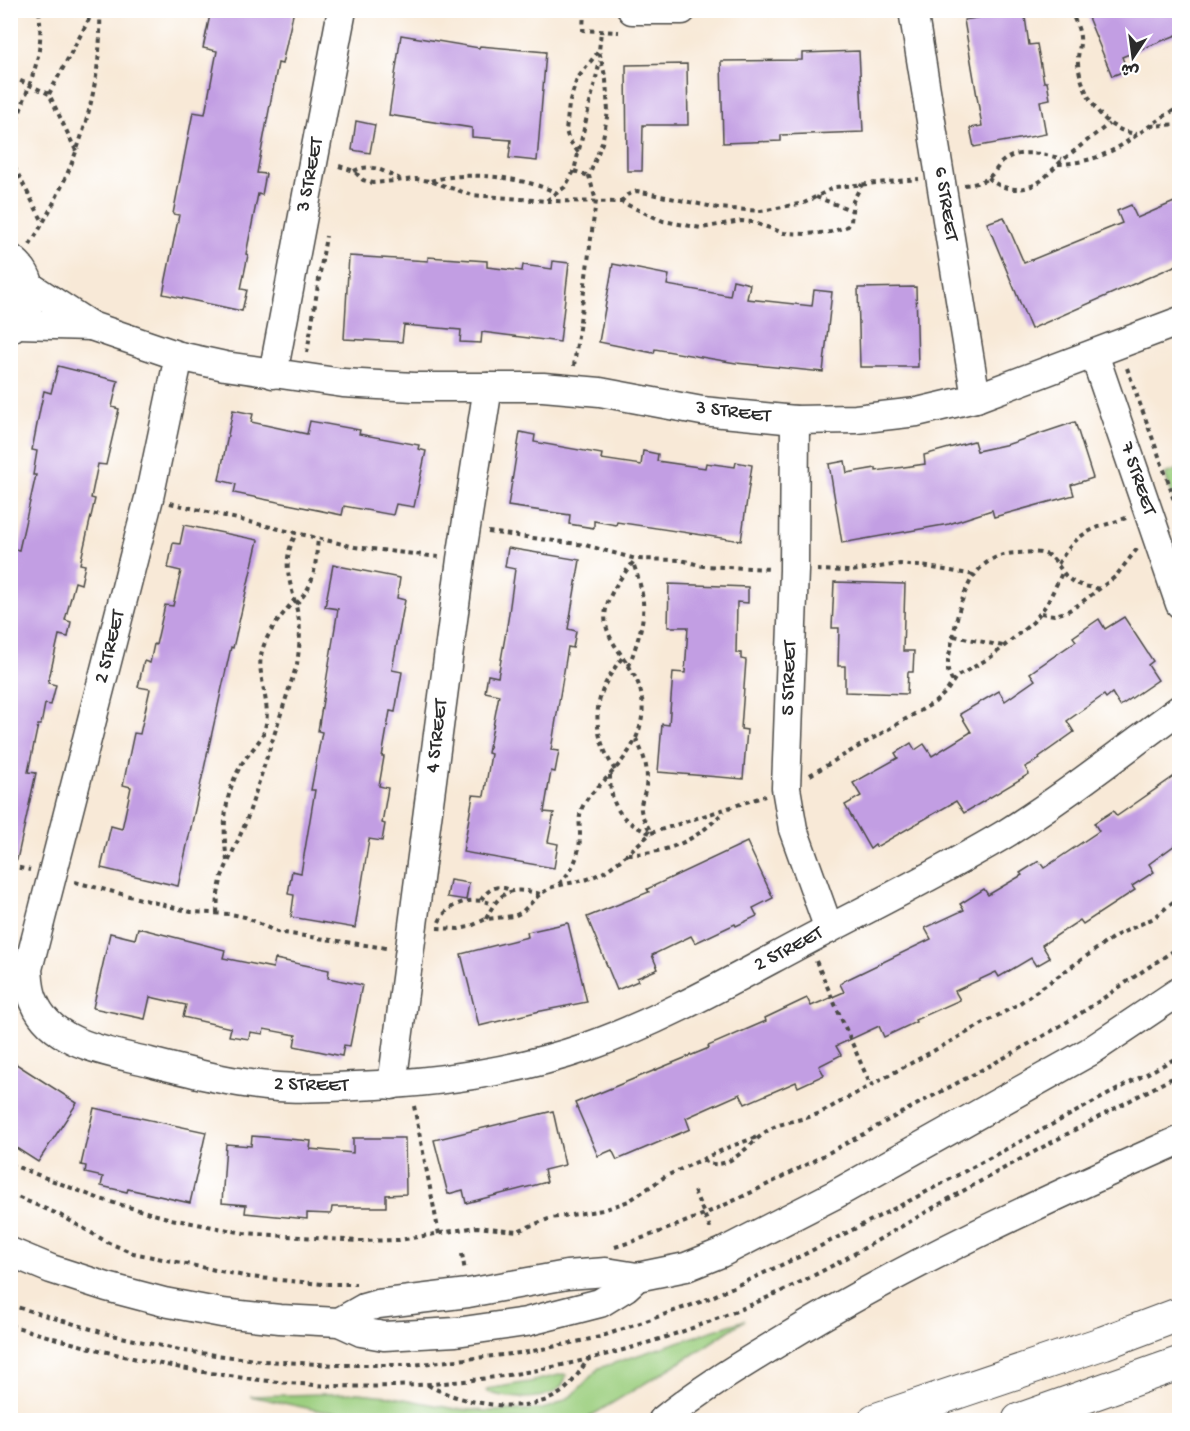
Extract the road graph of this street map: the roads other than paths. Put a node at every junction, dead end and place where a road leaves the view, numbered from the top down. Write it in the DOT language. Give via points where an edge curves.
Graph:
graph roads {
  1 [pos="342,10"];
  2 [pos="632,10"];
  3 [pos="682,10"];
  4 [pos="913,10"];
  5 [pos="20,270"];
  6 [pos="1179,321"];
  7 [pos="14,326"];
  8 [pos="91,326"];
  9 [pos="1107,349"];
  10 [pos="179,356"];
  11 [pos="273,374"];
  12 [pos="488,387"];
  13 [pos="976,398"];
  14 [pos="795,420"];
  15 [pos="1179,604"];
  16 [pos="1179,709"];
  17 [pos="818,935"];
  18 [pos="1179,991"];
  19 [pos="401,1084"];
  20 [pos="1179,1140"];
  21 [pos="10,1252"];
  22 [pos="637,1277"];
  23 [pos="450,1295"];
  24 [pos="1179,1314"];
  25 [pos="339,1322"];
  26 [pos="456,1332"];
  27 [pos="1179,1363"];
  28 [pos="663,1420"];
  29 [pos="875,1420"];
  30 [pos="1019,1420"];
  1 -- 11 [label="street, 3 STREET"];
  2 -- 3 [label="street"];
  4 -- 13 [label="street, 6 STREET"];
  5 -- 7 [label="street" via="31,300"];
  5 -- 8 [label="street"];
  6 -- 9 [label="street, 3 STREET"];
  7 -- 8 [label="street"];
  8 -- 10 [label="street, 3 STREET"];
  9 -- 13 [label="street, 3 STREET"];
  9 -- 15 [label="street, 7 STREET" via="1152,521"];
  10 -- 11 [label="street, 3 STREET"];
  10 -- 19 [label="street, 2 STREET" via="149,498 28,969 29,986 42,1016 61,1032 120,1055 235,1082 279,1087"];
  11 -- 12 [label="street, 3 STREET" via="343,383"];
  12 -- 14 [label="street, 3 STREET" via="600,392 702,411"];
  12 -- 19 [label="street, 4 STREET" via="461,559 421,936"];
  13 -- 14 [label="street, 3 STREET" via="917,412"];
  14 -- 17 [label="street, 5 STREET" via="786,788"];
  16 -- 17 [label="street, 2 STREET" via="1005,833"];
  17 -- 19 [label="street, 2 STREET" via="646,1023 588,1047 527,1066"];
  18 -- 22 [label="street" via="1089,1052 836,1194 722,1253 686,1267"];
  20 -- 28 [label="street" via="978,1234 838,1306 717,1380"];
  21 -- 25 [label="street" via="51,1269 164,1302 222,1313"];
  22 -- 23 [label="street" via="606,1272 567,1275"];
  22 -- 26 [label="street" via="586,1308"];
  23 -- 25 [label="street" via="378,1304"];
  23 -- 26 [label="street"];
  24 -- 29 [label="highway"];
  25 -- 26 [label="street" via="361,1332 384,1336"];
  27 -- 30 [label="highway"];
}
